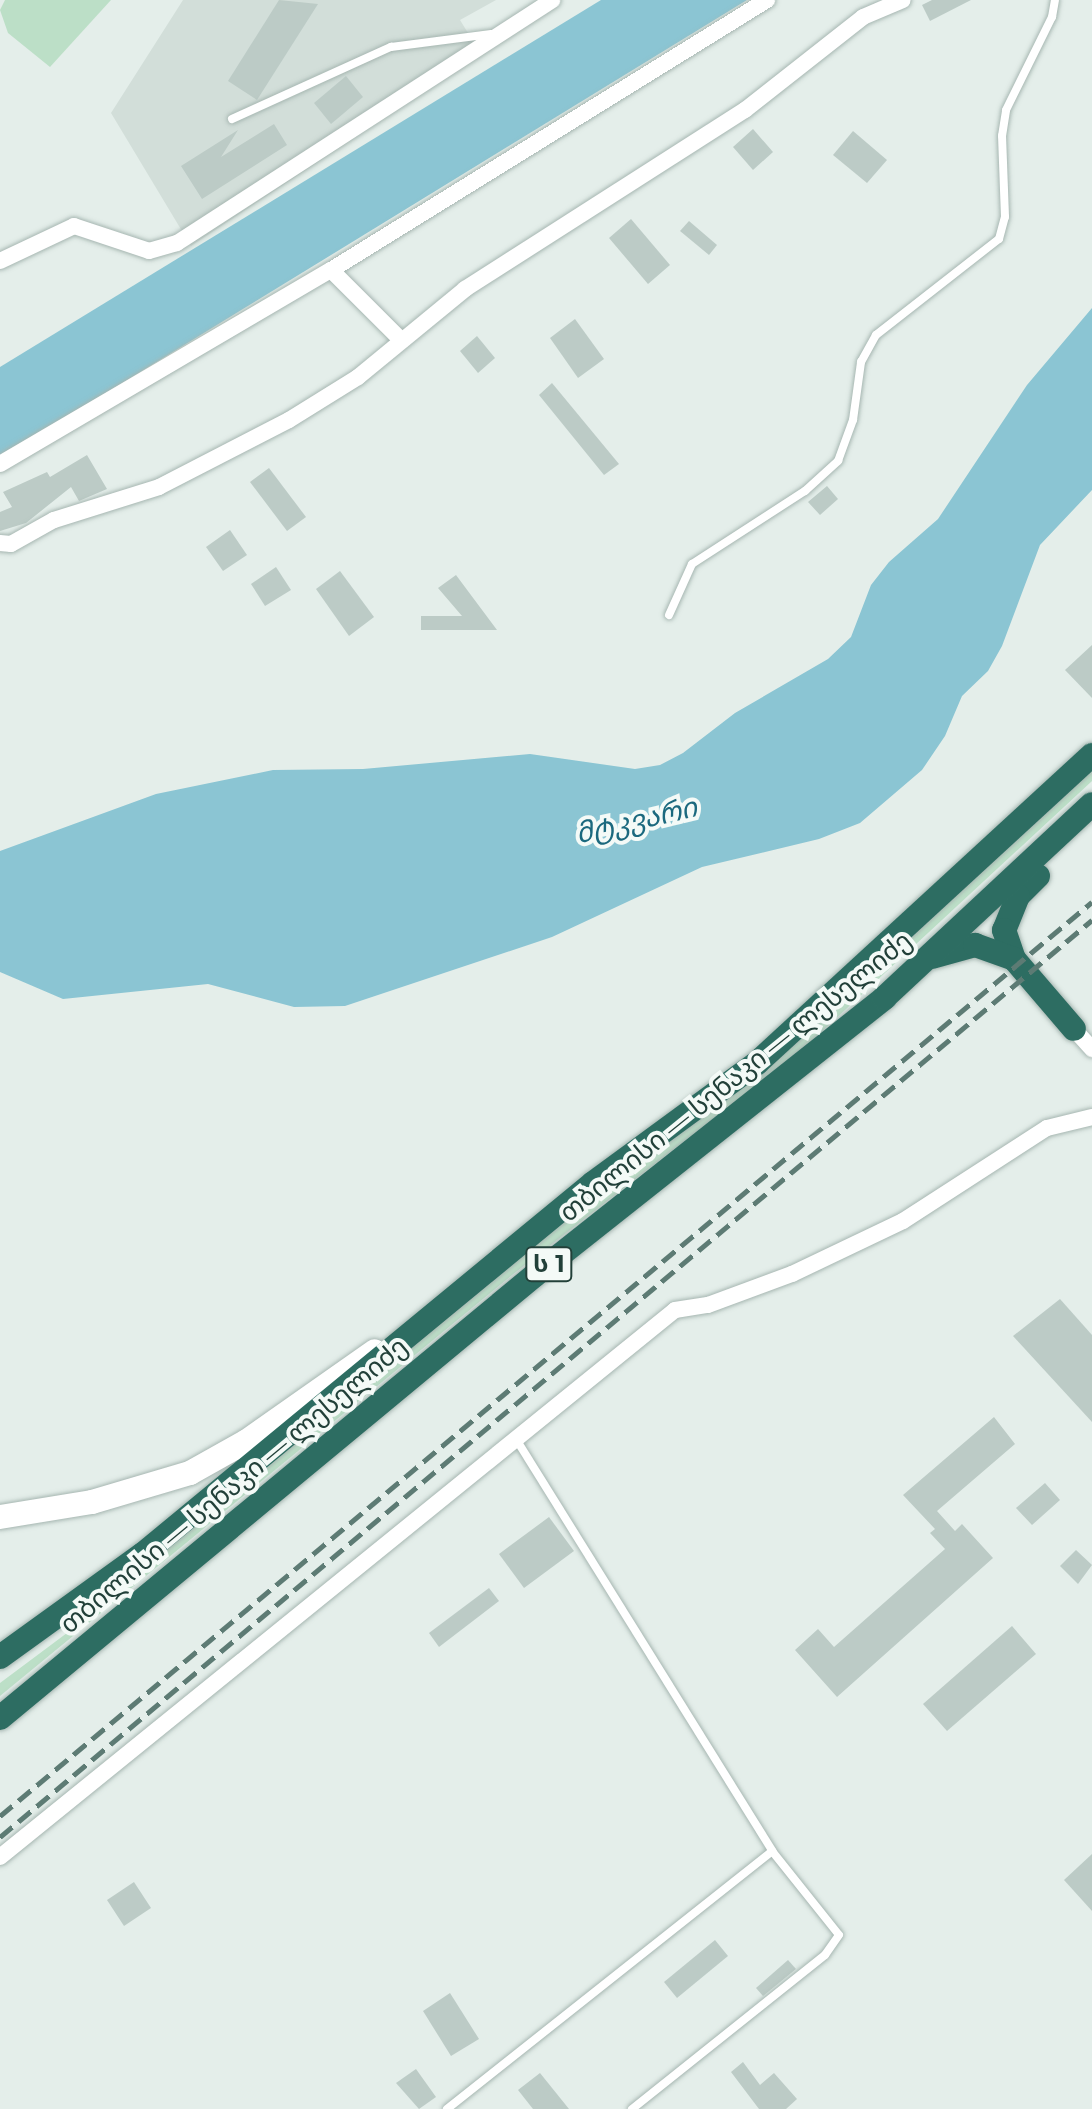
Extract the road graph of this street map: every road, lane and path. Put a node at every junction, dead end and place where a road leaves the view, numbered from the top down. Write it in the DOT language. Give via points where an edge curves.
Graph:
graph roads {
  1 [pos="552,0"];
  2 [pos="767,0"];
  3 [pos="903,0"];
  4 [pos="1055,0"];
  5 [pos="496,33"];
  6 [pos="232,119"];
  7 [pos="0,261"];
  8 [pos="331,270"];
  9 [pos="402,341"];
  10 [pos="0,464"];
  11 [pos="0,543"];
  12 [pos="669,615"];
  13 [pos="1092,755"];
  14 [pos="1084,812"];
  15 [pos="926,959"];
  16 [pos="1014,959"];
  17 [pos="1079,1028"];
  18 [pos="1092,1049"];
  19 [pos="1092,1117"];
  20 [pos="444,1307"];
  21 [pos="516,1439"];
  22 [pos="0,1517"];
  23 [pos="0,1657"];
  24 [pos="0,1718"];
  25 [pos="772,1851"];
  26 [pos="0,1857"];
  27 [pos="447,2109"];
  28 [pos="632,2109"];
  1 -- 5 [label="street"];
  2 -- 8 [label="street"];
  3 -- 9 [label="street" via="863,17 745,110 465,289"];
  4 -- 12 [label="lane" via="1052,17 1006,110 1005,217 999,239 876,335 861,362 853,420 838,461 805,491 692,564"];
  5 -- 6 [label="lane" via="391,47"];
  5 -- 7 [label="street" via="177,243 149,251 74,226"];
  8 -- 9 [label="street"];
  8 -- 10 [label="street"];
  9 -- 11 [label="street" via="358,377 289,420 159,487 54,520 11,544"];
  13 -- 20 [label="highway, თბილისი — სენაკი — ლესელიძე / ს 1" via="757,1063 593,1183"];
  14 -- 15 [label="highway, თბილისი — სენაკი — ლესელიძე / ს 1"];
  14 -- 16 [label="highway" via="1063,852 1018,896 1008,915 1004,930"];
  15 -- 16 [label="highway" via="975,945"];
  15 -- 24 [label="highway, თბილისი — სენაკი — ლესელიძე / ს 1"];
  16 -- 17 [label="highway"];
  17 -- 18 [label="street"];
  19 -- 21 [label="street" via="1047,1128 903,1221 792,1274 708,1305 675,1310"];
  20 -- 22 [label="main road" via="247,1441 190,1473 92,1502"];
  20 -- 23 [label="highway, თბილისი — სენაკი — ლესელიძე / ს 1" via="143,1554"];
  21 -- 25 [label="lane"];
  21 -- 26 [label="street"];
  25 -- 27 [label="lane"];
  25 -- 28 [label="lane" via="839,1935 825,1955"];
}
